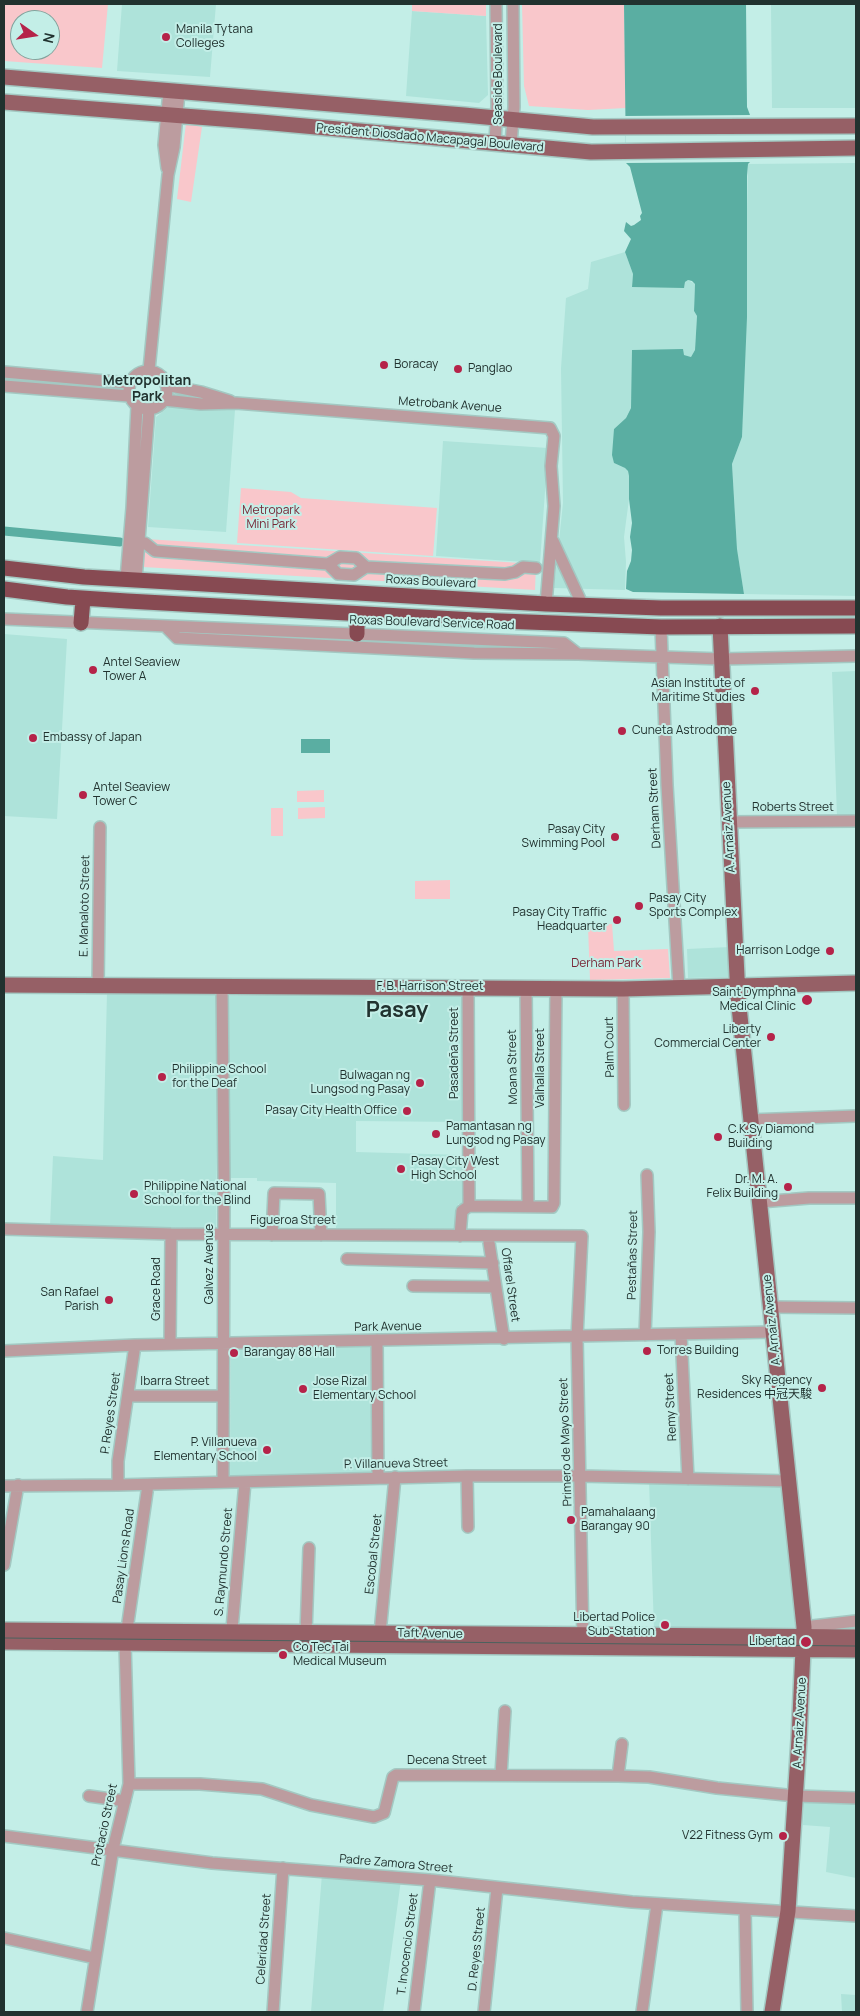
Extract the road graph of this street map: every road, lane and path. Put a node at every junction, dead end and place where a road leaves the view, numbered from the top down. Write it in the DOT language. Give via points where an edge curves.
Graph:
graph roads {
  1 [pos="496,4"];
  2 [pos="512,4"];
  3 [pos="4,77"];
  4 [pos="174,91"];
  5 [pos="4,102"];
  6 [pos="171,116"];
  7 [pos="496,118"];
  8 [pos="513,119"];
  9 [pos="856,126"];
  10 [pos="495,142"];
  11 [pos="511,144"];
  12 [pos="856,148"];
  13 [pos="149,370"];
  14 [pos="4,372"];
  15 [pos="130,383"];
  16 [pos="166,385"];
  17 [pos="4,386"];
  18 [pos="129,396"];
  19 [pos="164,400"];
  20 [pos="236,403"];
  21 [pos="137,406"];
  22 [pos="149,409"];
  23 [pos="135,528"];
  24 [pos="553,539"];
  25 [pos="145,543"];
  26 [pos="328,564"];
  27 [pos="366,567"];
  28 [pos="4,568"];
  29 [pos="536,568"];
  30 [pos="131,580"];
  31 [pos="4,589"];
  32 [pos="83,598"];
  33 [pos="546,604"];
  34 [pos="583,606"];
  35 [pos="856,608"];
  36 [pos="357,614"];
  37 [pos="4,619"];
  38 [pos="81,623"];
  39 [pos="720,626"];
  40 [pos="856,626"];
  41 [pos="166,627"];
  42 [pos="661,627"];
  43 [pos="357,634"];
  44 [pos="578,654"];
  45 [pos="856,656"];
  46 [pos="662,658"];
  47 [pos="721,659"];
  48 [pos="856,821"];
  49 [pos="729,822"];
  50 [pos="100,827"];
  51 [pos="856,983"];
  52 [pos="4,985"];
  53 [pos="98,985"];
  54 [pos="738,985"];
  55 [pos="222,986"];
  56 [pos="468,988"];
  57 [pos="526,988"];
  58 [pos="556,988"];
  59 [pos="679,988"];
  60 [pos="623,989"];
  61 [pos="624,1104"];
  62 [pos="856,1116"];
  63 [pos="750,1120"];
  64 [pos="647,1175"];
  65 [pos="856,1198"];
  66 [pos="760,1202"];
  67 [pos="469,1206"];
  68 [pos="528,1206"];
  69 [pos="4,1229"];
  70 [pos="171,1234"];
  71 [pos="223,1235"];
  72 [pos="272,1235"];
  73 [pos="321,1235"];
  74 [pos="460,1236"];
  75 [pos="488,1236"];
  76 [pos="582,1236"];
  77 [pos="347,1259"];
  78 [pos="492,1263"];
  79 [pos="413,1286"];
  80 [pos="496,1287"];
  81 [pos="770,1306"];
  82 [pos="856,1308"];
  83 [pos="774,1332"];
  84 [pos="681,1334"];
  85 [pos="645,1335"];
  86 [pos="576,1337"];
  87 [pos="504,1339"];
  88 [pos="377,1340"];
  89 [pos="170,1344"];
  90 [pos="223,1344"];
  91 [pos="135,1345"];
  92 [pos="4,1351"];
  93 [pos="128,1396"];
  94 [pos="223,1396"];
  95 [pos="467,1476"];
  96 [pos="581,1476"];
  97 [pos="396,1477"];
  98 [pos="378,1478"];
  99 [pos="688,1479"];
  100 [pos="789,1481"];
  101 [pos="223,1482"];
  102 [pos="245,1482"];
  103 [pos="148,1484"];
  104 [pos="118,1485"];
  105 [pos="4,1486"];
  106 [pos="18,1486"];
  107 [pos="468,1527"];
  108 [pos="309,1548"];
  109 [pos="4,1565"];
  110 [pos="856,1621"];
  111 [pos="4,1630"];
  112 [pos="306,1633"];
  113 [pos="380,1633"];
  114 [pos="126,1638"];
  115 [pos="231,1638"];
  116 [pos="803,1638"];
  117 [pos="277,1639"];
  118 [pos="362,1639"];
  119 [pos="457,1640"];
  120 [pos="583,1641"];
  121 [pos="4,1642"];
  122 [pos="854,1649"];
  123 [pos="505,1711"];
  124 [pos="622,1744"];
  125 [pos="501,1775"];
  126 [pos="618,1776"];
  127 [pos="129,1784"];
  128 [pos="89,1796"];
  129 [pos="796,1796"];
  130 [pos="856,1798"];
  131 [pos="125,1801"];
  132 [pos="4,1836"];
  133 [pos="113,1849"];
  134 [pos="283,1868"];
  135 [pos="430,1880"];
  136 [pos="497,1888"];
  137 [pos="657,1904"];
  138 [pos="745,1910"];
  139 [pos="788,1911"];
  140 [pos="856,1916"];
  141 [pos="4,1938"];
  142 [pos="95,1958"];
  143 [pos="87,2012"];
  144 [pos="273,2012"];
  145 [pos="414,2012"];
  146 [pos="484,2012"];
  147 [pos="642,2012"];
  148 [pos="747,2012"];
  149 [pos="772,2012"];
  1 -- 7 [label="street, Seaside Boulevard"];
  2 -- 8 [label="street, Seaside Boulevard"];
  3 -- 4 [label="main road, President Diosdado Macapagal Boulevard"];
  4 -- 6 [label="street"];
  4 -- 7 [label="main road, President Diosdado Macapagal Boulevard"];
  5 -- 6 [label="main road, President Diosdado Macapagal Boulevard"];
  6 -- 10 [label="main road, President Diosdado Macapagal Boulevard"];
  6 -- 13 [label="street" via="174,147 168,175"];
  7 -- 8 [label="main road, President Diosdado Macapagal Boulevard"];
  7 -- 10 [label="street, Seaside Boulevard"];
  8 -- 9 [label="main road, President Diosdado Macapagal Boulevard" via="626,128"];
  8 -- 11 [label="street, Seaside Boulevard"];
  10 -- 11 [label="main road, President Diosdado Macapagal Boulevard"];
  11 -- 12 [label="main road, President Diosdado Macapagal Boulevard" via="626,152"];
  13 -- 15 [label="street" via="137,373"];
  13 -- 16 [label="street" via="160,375"];
  14 -- 15 [label="street"];
  15 -- 18 [label="street"];
  16 -- 19 [label="street"];
  16 -- 20 [label="street, Metrobank Avenue"];
  17 -- 18 [label="street"];
  18 -- 21 [label="street"];
  19 -- 20 [label="street, Metrobank Avenue"];
  19 -- 22 [label="street"];
  20 -- 24 [label="street, Metrobank Avenue" via="550,428 554,436 551,466"];
  21 -- 22 [label="street"];
  21 -- 23 [label="street"];
  22 -- 23 [label="street"];
  23 -- 30 [label="street"];
  24 -- 33 [label="street, Metrobank Avenue"];
  24 -- 34 [label="street, Metrobank Avenue"];
  25 -- 26 [label="street" via="154,551 269,565"];
  26 -- 27 [label="street" via="340,557 356,558"];
  26 -- 27 [label="street" via="338,574 356,575"];
  27 -- 29 [label="street" via="505,574 522,567"];
  28 -- 30 [label="highway, Roxas Boulevard"];
  30 -- 33 [label="highway, Roxas Boulevard"];
  31 -- 32 [label="highway"];
  32 -- 36 [label="highway"];
  32 -- 38 [label="highway"];
  33 -- 34 [label="highway, Roxas Boulevard"];
  34 -- 35 [label="highway, Roxas Boulevard"];
  36 -- 42 [label="highway"];
  36 -- 43 [label="highway"];
  37 -- 38 [label="street, Roxas Boulevard Service Road"];
  38 -- 41 [label="street, Roxas Boulevard Service Road"];
  39 -- 40 [label="highway"];
  39 -- 42 [label="highway"];
  39 -- 47 [label="main road, A. Arnaiz Avenue"];
  41 -- 43 [label="street, Roxas Boulevard Service Road"];
  41 -- 44 [label="street" via="176,638 474,653"];
  42 -- 46 [label="street, Derham Street"];
  43 -- 44 [label="street, Roxas Boulevard Service Road" via="564,643"];
  44 -- 46 [label="street, Roxas Boulevard Service Road"];
  45 -- 47 [label="street, Roxas Boulevard Service Road"];
  46 -- 47 [label="street, Roxas Boulevard Service Road"];
  46 -- 59 [label="street, Derham Street"];
  47 -- 49 [label="main road, A. Arnaiz Avenue"];
  48 -- 49 [label="street, Roberts Street"];
  49 -- 54 [label="main road, A. Arnaiz Avenue"];
  50 -- 53 [label="street, E. Manaloto Street"];
  51 -- 54 [label="main road, F. B. Harrison Street"];
  52 -- 53 [label="main road, F. B. Harrison Street"];
  53 -- 55 [label="main road, F. B. Harrison Street"];
  54 -- 59 [label="main road, F. B. Harrison Street"];
  54 -- 63 [label="main road, A. Arnaiz Avenue"];
  55 -- 56 [label="main road, F. B. Harrison Street"];
  55 -- 71 [label="street, Galvez Avenue"];
  56 -- 57 [label="main road, F. B. Harrison Street"];
  56 -- 67 [label="street, Pasadeña Street"];
  57 -- 58 [label="main road, F. B. Harrison Street"];
  57 -- 68 [label="street, Moana Street"];
  58 -- 60 [label="main road, F. B. Harrison Street"];
  58 -- 68 [label="street, Valhalla Street" via="554,1199 552,1207"];
  59 -- 60 [label="main road, F. B. Harrison Street"];
  60 -- 61 [label="street, Palm Court"];
  62 -- 63 [label="street"];
  63 -- 66 [label="main road, A. Arnaiz Avenue"];
  64 -- 85 [label="street, Pestañas Street" via="649,1232"];
  65 -- 66 [label="street"];
  66 -- 81 [label="main road, A. Arnaiz Avenue"];
  67 -- 68 [label="street"];
  67 -- 74 [label="street, Pasadeña Street" via="462,1212"];
  69 -- 70 [label="street, Figueroa Street"];
  70 -- 71 [label="street, Figueroa Street"];
  70 -- 89 [label="street, Grace Road"];
  71 -- 72 [label="street, Figueroa Street"];
  71 -- 90 [label="street, Galvez Avenue"];
  72 -- 73 [label="street, Figueroa Street"];
  72 -- 73 [label="street" via="274,1193 320,1194"];
  73 -- 74 [label="street, Figueroa Street"];
  74 -- 75 [label="street, Figueroa Street"];
  75 -- 76 [label="street, Figueroa Street"];
  75 -- 78 [label="street, Offarel Street"];
  76 -- 86 [label="street, Primero de Mayo Street"];
  77 -- 78 [label="street"];
  78 -- 80 [label="street, Offarel Street"];
  79 -- 80 [label="street"];
  80 -- 87 [label="street, Offarel Street"];
  81 -- 82 [label="street"];
  81 -- 83 [label="main road, A. Arnaiz Avenue"];
  83 -- 84 [label="street, Park Avenue"];
  83 -- 100 [label="main road, A. Arnaiz Avenue"];
  84 -- 85 [label="street, Park Avenue"];
  84 -- 99 [label="street, Remy Street"];
  85 -- 86 [label="street, Park Avenue"];
  86 -- 87 [label="street, Park Avenue"];
  86 -- 96 [label="street, Primero de Mayo Street"];
  87 -- 88 [label="street, Park Avenue"];
  88 -- 90 [label="street, Park Avenue"];
  88 -- 98 [label="street"];
  89 -- 90 [label="street, Park Avenue"];
  89 -- 91 [label="street, Park Avenue"];
  90 -- 94 [label="street, Galvez Avenue"];
  91 -- 92 [label="street, Park Avenue"];
  91 -- 93 [label="street, P. Reyes Street"];
  93 -- 94 [label="street, Ibarra Street"];
  93 -- 104 [label="street, P. Reyes Street" via="118,1461"];
  94 -- 101 [label="street, Galvez Avenue"];
  95 -- 96 [label="street, P. Villanueva Street"];
  95 -- 97 [label="street, P. Villanueva Street"];
  95 -- 107 [label="street"];
  96 -- 99 [label="street, P. Villanueva Street"];
  96 -- 120 [label="street, Primero de Mayo Street"];
  97 -- 98 [label="street, P. Villanueva Street"];
  97 -- 113 [label="street, Escobal Street"];
  98 -- 102 [label="street, P. Villanueva Street"];
  99 -- 100 [label="street, P. Villanueva Street"];
  100 -- 116 [label="main road, A. Arnaiz Avenue"];
  101 -- 102 [label="street, P. Villanueva Street"];
  101 -- 103 [label="street, P. Villanueva Street"];
  102 -- 115 [label="street, S. Raymundo Street"];
  103 -- 104 [label="street, P. Villanueva Street"];
  103 -- 114 [label="street, Pasay Lions Road"];
  104 -- 106 [label="street, P. Villanueva Street"];
  105 -- 106 [label="street, P. Villanueva Street"];
  106 -- 109 [label="street"];
  108 -- 112 [label="street"];
  110 -- 116 [label="street"];
  111 -- 114 [label="main road, Taft Avenue"];
  112 -- 117 [label="main road, Taft Avenue"];
  112 -- 118 [label="main road, Taft Avenue"];
  113 -- 118 [label="main road, Taft Avenue"];
  113 -- 119 [label="main road, Taft Avenue"];
  114 -- 115 [label="main road, Taft Avenue"];
  114 -- 121 [label="main road, Taft Avenue"];
  114 -- 127 [label="street, Protacio Street"];
  115 -- 117 [label="main road, Taft Avenue"];
  116 -- 120 [label="main road, Taft Avenue"];
  116 -- 122 [label="main road, Taft Avenue"];
  116 -- 129 [label="main road, A. Arnaiz Avenue"];
  117 -- 118 [label="main road, Taft Avenue"];
  118 -- 119 [label="main road, Taft Avenue"];
  119 -- 120 [label="main road, Taft Avenue"];
  123 -- 125 [label="street"];
  124 -- 126 [label="street"];
  125 -- 126 [label="street, Decena Street"];
  125 -- 127 [label="street, Decena Street" via="396,1775 384,1813 374,1817 311,1805 262,1789 200,1784"];
  126 -- 129 [label="street, Decena Street" via="650,1777"];
  127 -- 131 [label="street, Protacio Street"];
  128 -- 131 [label="street"];
  129 -- 130 [label="street, Decena Street"];
  129 -- 139 [label="main road, A. Arnaiz Avenue"];
  131 -- 133 [label="street, Protacio Street"];
  132 -- 133 [label="street, Padre Zamora Street"];
  133 -- 134 [label="street, Padre Zamora Street" via="190,1861"];
  133 -- 142 [label="street, Protacio Street"];
  134 -- 135 [label="street, Padre Zamora Street"];
  134 -- 144 [label="street, Celeridad Street"];
  135 -- 136 [label="street, Padre Zamora Street"];
  135 -- 145 [label="street, T. Inocencio Street"];
  136 -- 137 [label="street, Padre Zamora Street"];
  136 -- 146 [label="street, D. Reyes Street"];
  137 -- 138 [label="street, Padre Zamora Street"];
  137 -- 147 [label="street"];
  138 -- 139 [label="street, Padre Zamora Street"];
  138 -- 148 [label="street"];
  139 -- 140 [label="street, Padre Zamora Street"];
  139 -- 149 [label="main road, A. Arnaiz Avenue"];
  141 -- 142 [label="street"];
  142 -- 143 [label="street, Protacio Street"];
}
